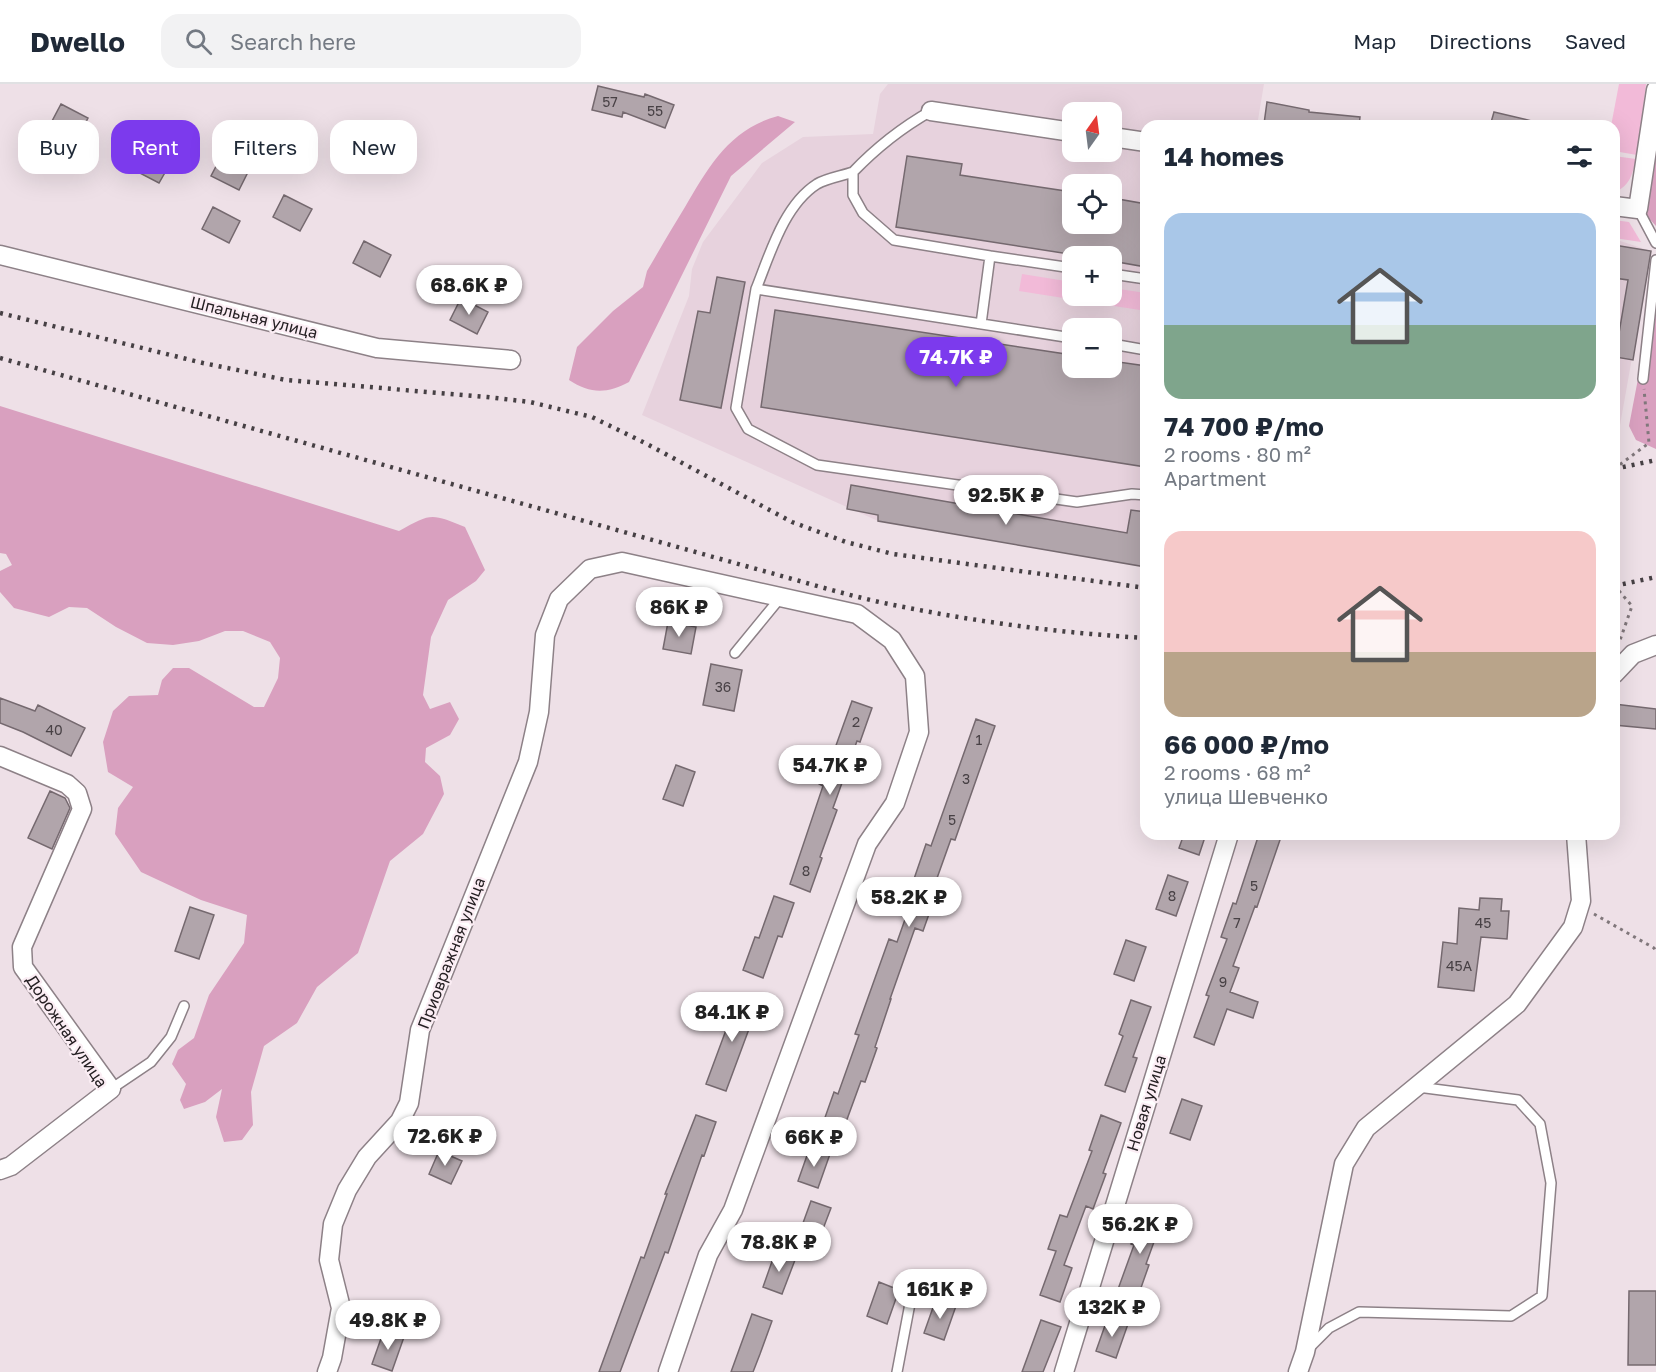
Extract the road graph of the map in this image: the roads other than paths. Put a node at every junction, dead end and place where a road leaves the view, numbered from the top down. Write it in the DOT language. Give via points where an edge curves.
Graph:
graph roads {
  1 [pos="1656,90"];
  2 [pos="931,111"];
  3 [pos="1062,131"];
  4 [pos="1122,138"];
  5 [pos="1140,141"];
  6 [pos="853,172"];
  7 [pos="1620,207"];
  8 [pos="1638,209"];
  9 [pos="1656,243"];
  10 [pos="0,255"];
  11 [pos="990,256"];
  12 [pos="1656,260"];
  13 [pos="1062,267"];
  14 [pos="1122,275"];
  15 [pos="1140,278"];
  16 [pos="756,289"];
  17 [pos="981,324"];
  18 [pos="1062,336"];
  19 [pos="1122,346"];
  20 [pos="1140,349"];
  21 [pos="511,360"];
  22 [pos="1643,379"];
  23 [pos="1140,495"];
  24 [pos="781,597"];
  25 [pos="1656,645"];
  26 [pos="735,653"];
  27 [pos="1620,668"];
  28 [pos="0,756"];
  29 [pos="1227,840"];
  30 [pos="1576,840"];
  31 [pos="184,1006"];
  32 [pos="1416,1087"];
  33 [pos="111,1089"];
  34 [pos="0,1170"];
  35 [pos="912,1293"];
  36 [pos="1305,1352"];
  37 [pos="327,1372"];
  38 [pos="668,1372"];
  39 [pos="897,1372"];
  40 [pos="1064,1372"];
  41 [pos="1299,1372"];
  1 -- 8 [label="street"];
  2 -- 3 [label="street"];
  2 -- 6 [label="lane" via="884,142"];
  4 -- 5 [label="street"];
  6 -- 11 [label="lane" via="853,195 863,213 894,240"];
  6 -- 16 [label="lane" via="818,183 801,198 781,227"];
  7 -- 8 [label="street"];
  8 -- 9 [label="lane"];
  10 -- 21 [label="street, Шпальная улица" via="377,348"];
  11 -- 13 [label="lane"];
  11 -- 17 [label="lane"];
  12 -- 22 [label="lane"];
  14 -- 15 [label="lane"];
  16 -- 17 [label="lane"];
  16 -- 23 [label="lane" via="736,408 748,429 817,465 1077,502"];
  17 -- 18 [label="lane"];
  19 -- 20 [label="lane"];
  24 -- 26 [label="lane"];
  24 -- 37 [label="street, Приовражная улица" via="622,562 590,569 559,599 545,635 539,712 528,762 420,1030 409,1103 400,1121 367,1157 333,1224 329,1260 341,1308"];
  24 -- 38 [label="street" via="857,614 892,639 915,676 920,732 895,803 867,844 733,1210 708,1255"];
  25 -- 27 [label="street" via="1633,654"];
  28 -- 33 [label="street, Дорожная улица" via="67,783 77,793 82,809 22,947 23,967"];
  29 -- 40 [label="street, Новая улица"];
  30 -- 32 [label="street" via="1581,901 1572,927 1517,1004"];
  31 -- 33 [label="lane" via="171,1036 151,1062"];
  32 -- 36 [label="street" via="1366,1128 1344,1164"];
  32 -- 36 [label="lane" via="1518,1100 1540,1124 1551,1183 1542,1296 1510,1316 1359,1312 1329,1328"];
  33 -- 34 [label="street, Дорожная улица" via="11,1166"];
  35 -- 39 [label="lane"];
  36 -- 41 [label="street"];
}
